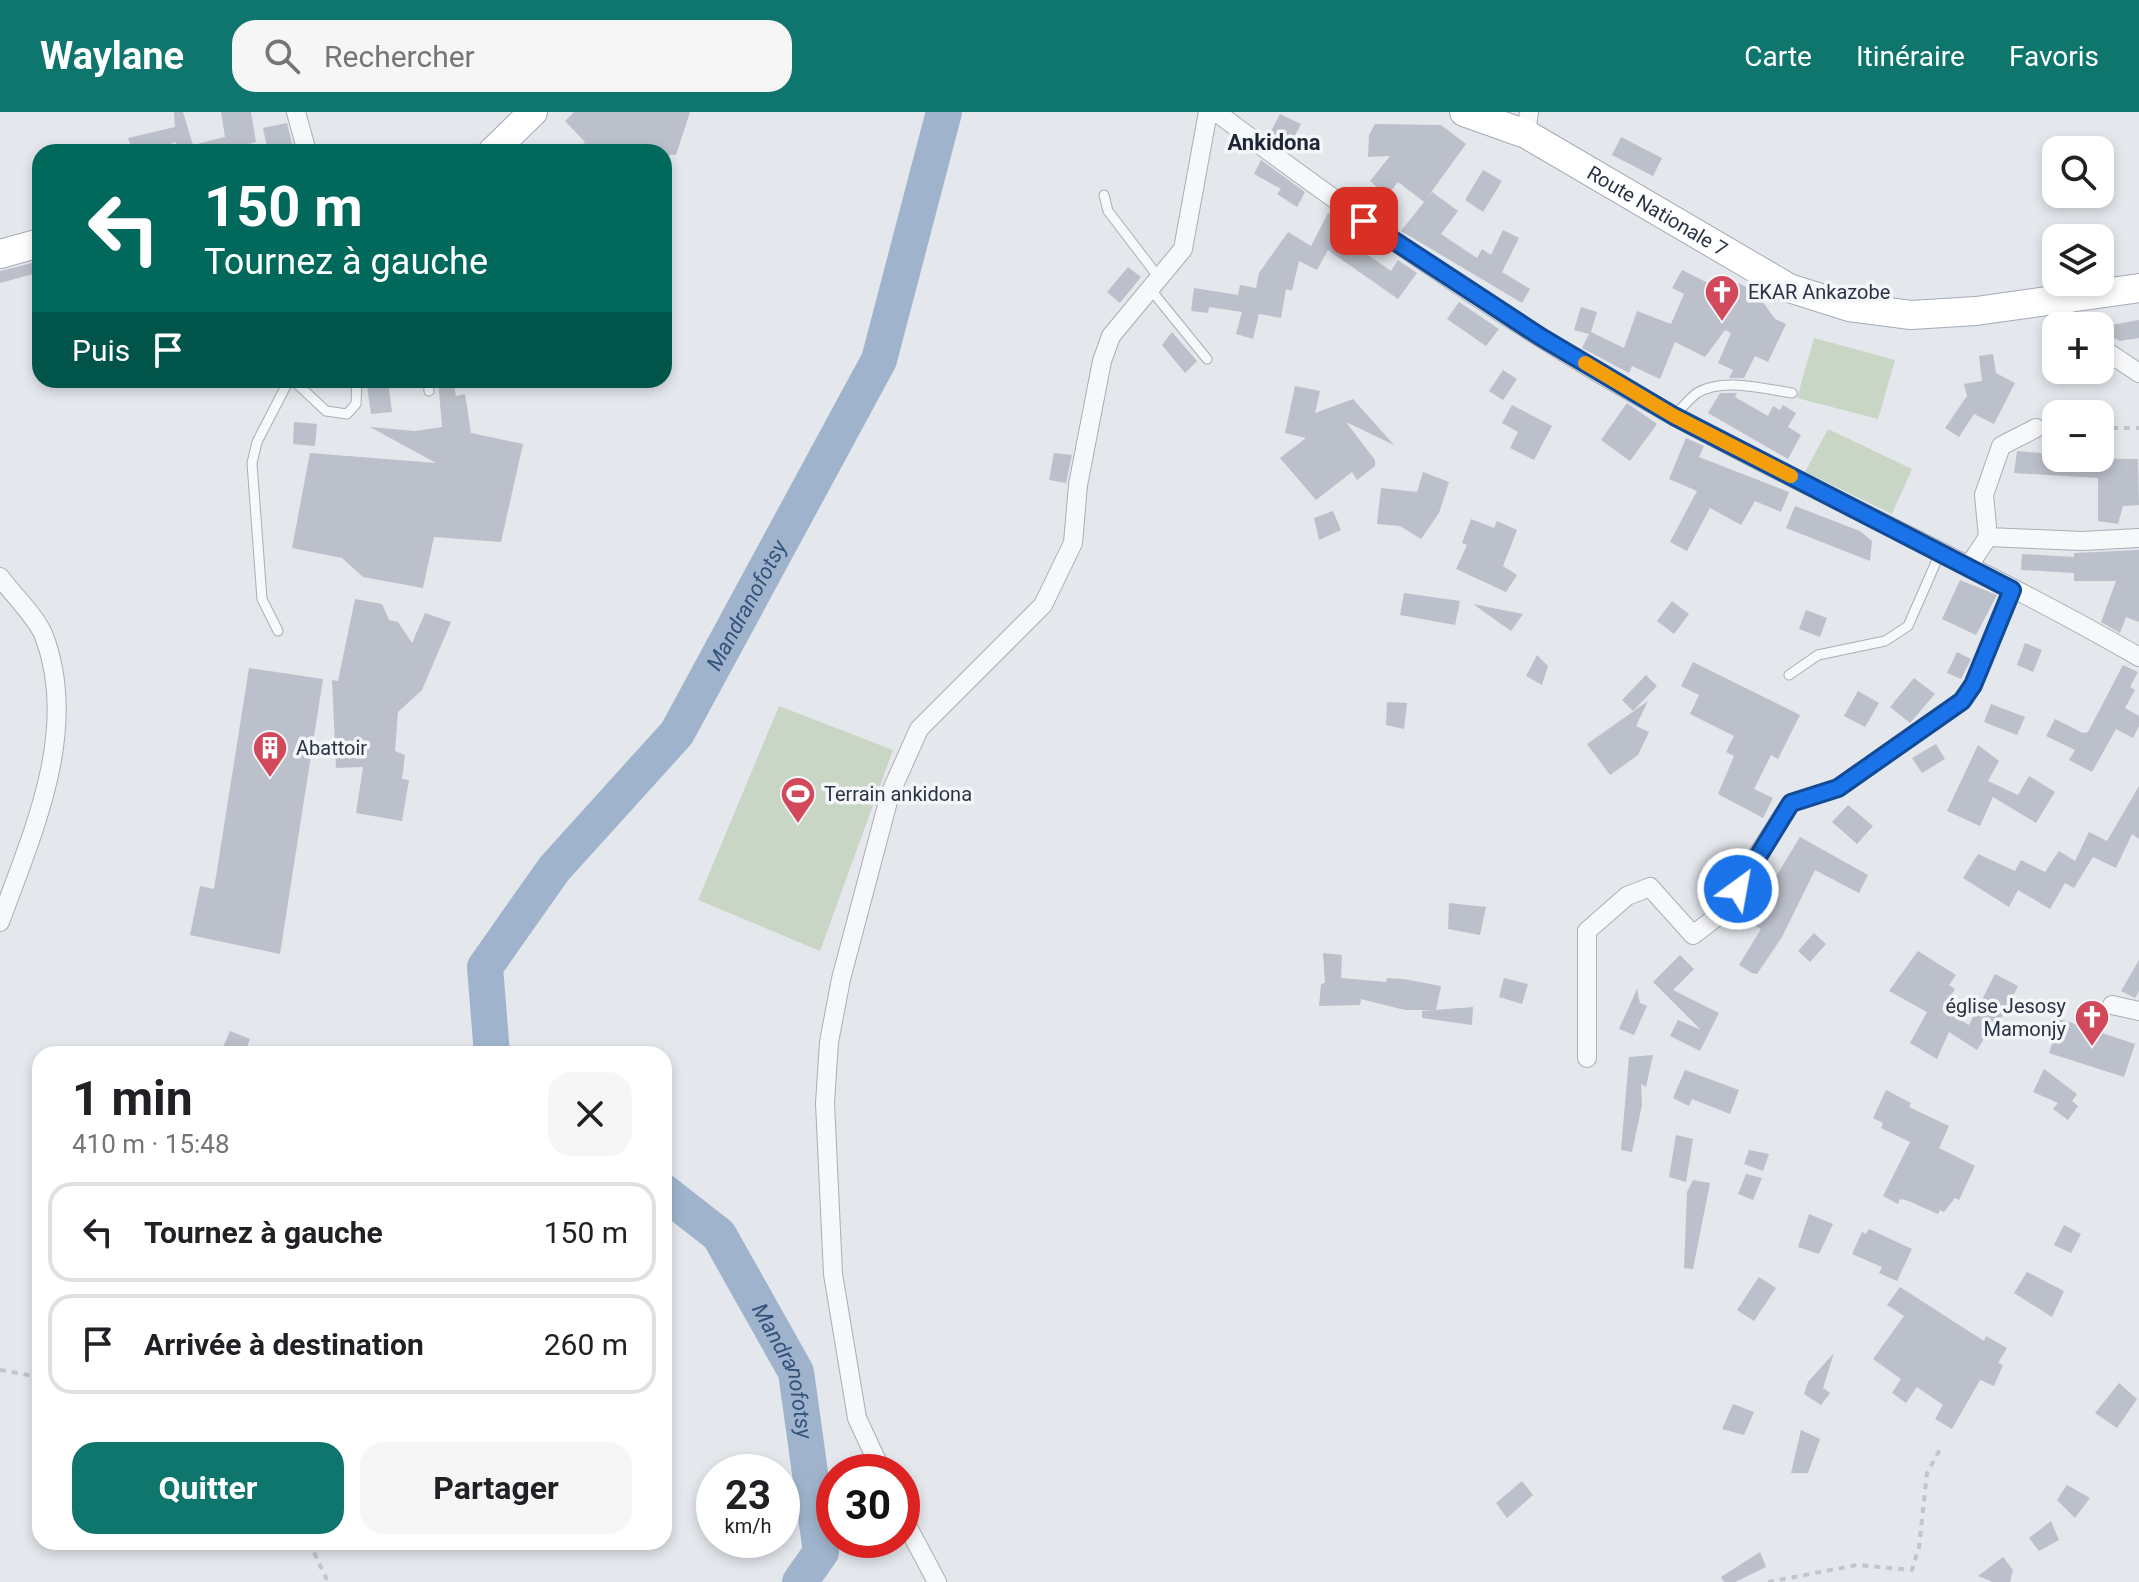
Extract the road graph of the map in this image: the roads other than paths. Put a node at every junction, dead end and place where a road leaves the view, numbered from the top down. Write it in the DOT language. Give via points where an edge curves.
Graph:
graph roads {
  1 [pos="296,112"];
  2 [pos="533,112"];
  3 [pos="1208,112"];
  4 [pos="1216,112"];
  5 [pos="1464,112"];
  6 [pos="1528,123"];
  7 [pos="305,144"];
  8 [pos="500,144"];
  9 [pos="1104,195"];
  10 [pos="32,245"];
  11 [pos="0,254"];
  12 [pos="1155,284"];
  13 [pos="2139,288"];
  14 [pos="2052,301"];
  15 [pos="2062,312"];
  16 [pos="2114,356"];
  17 [pos="1207,359"];
  18 [pos="2139,373"];
  19 [pos="287,388"];
  20 [pos="300,388"];
  21 [pos="357,388"];
  22 [pos="429,388"];
  23 [pos="429,391"];
  24 [pos="1792,393"];
  25 [pos="1674,416"];
  26 [pos="2036,428"];
  27 [pos="1988,537"];
  28 [pos="2139,538"];
  29 [pos="1940,553"];
  30 [pos="1968,567"];
  31 [pos="0,577"];
  32 [pos="2012,590"];
  33 [pos="278,631"];
  34 [pos="2134,650"];
  35 [pos="1789,675"];
  36 [pos="0,922"];
  37 [pos="2112,1005"];
  38 [pos="2139,1011"];
  39 [pos="1587,1058"];
  40 [pos="874,1454"];
  41 [pos="920,1550"];
  42 [pos="937,1582"];
  1 -- 7 [label="street"];
  2 -- 8 [label="main road"];
  3 -- 12 [label="street" via="1183,249"];
  4 -- 25 [label="street" via="1364,221"];
  5 -- 6 [label="main road, Route Nationale 7"];
  6 -- 14 [label="main road, Route Nationale 7" via="1789,288 1849,307 1911,315"];
  9 -- 12 [label="lane" via="1108,211"];
  10 -- 11 [label="main road"];
  12 -- 17 [label="lane"];
  12 -- 40 [label="street" via="1111,336 1102,361 1078,485 1073,543 1043,605 919,729 890,794 841,979 825,1103 833,1274 857,1418"];
  13 -- 14 [label="main road, Route Nationale 7"];
  14 -- 15 [label="street"];
  16 -- 18 [label="street"];
  19 -- 33 [label="lane" via="257,442 252,463 262,599"];
  20 -- 21 [label="lane" via="326,411 347,414 356,404"];
  22 -- 23 [label="lane"];
  24 -- 25 [label="lane" via="1710,387"];
  25 -- 29 [label="street"];
  26 -- 27 [label="street" via="2001,446 1984,495"];
  27 -- 28 [label="street"];
  27 -- 30 [label="street"];
  29 -- 30 [label="street"];
  29 -- 35 [label="lane" via="1908,626 1885,641 1818,655"];
  30 -- 32 [label="street"];
  31 -- 36 [label="street" via="43,634 58,697 47,793"];
  32 -- 34 [label="street"];
  32 -- 39 [label="street" via="1962,701 1838,788 1791,803 1719,915 1693,935 1650,887 1627,896 1587,931"];
  37 -- 38 [label="street"];
  41 -- 42 [label="street"];
}
